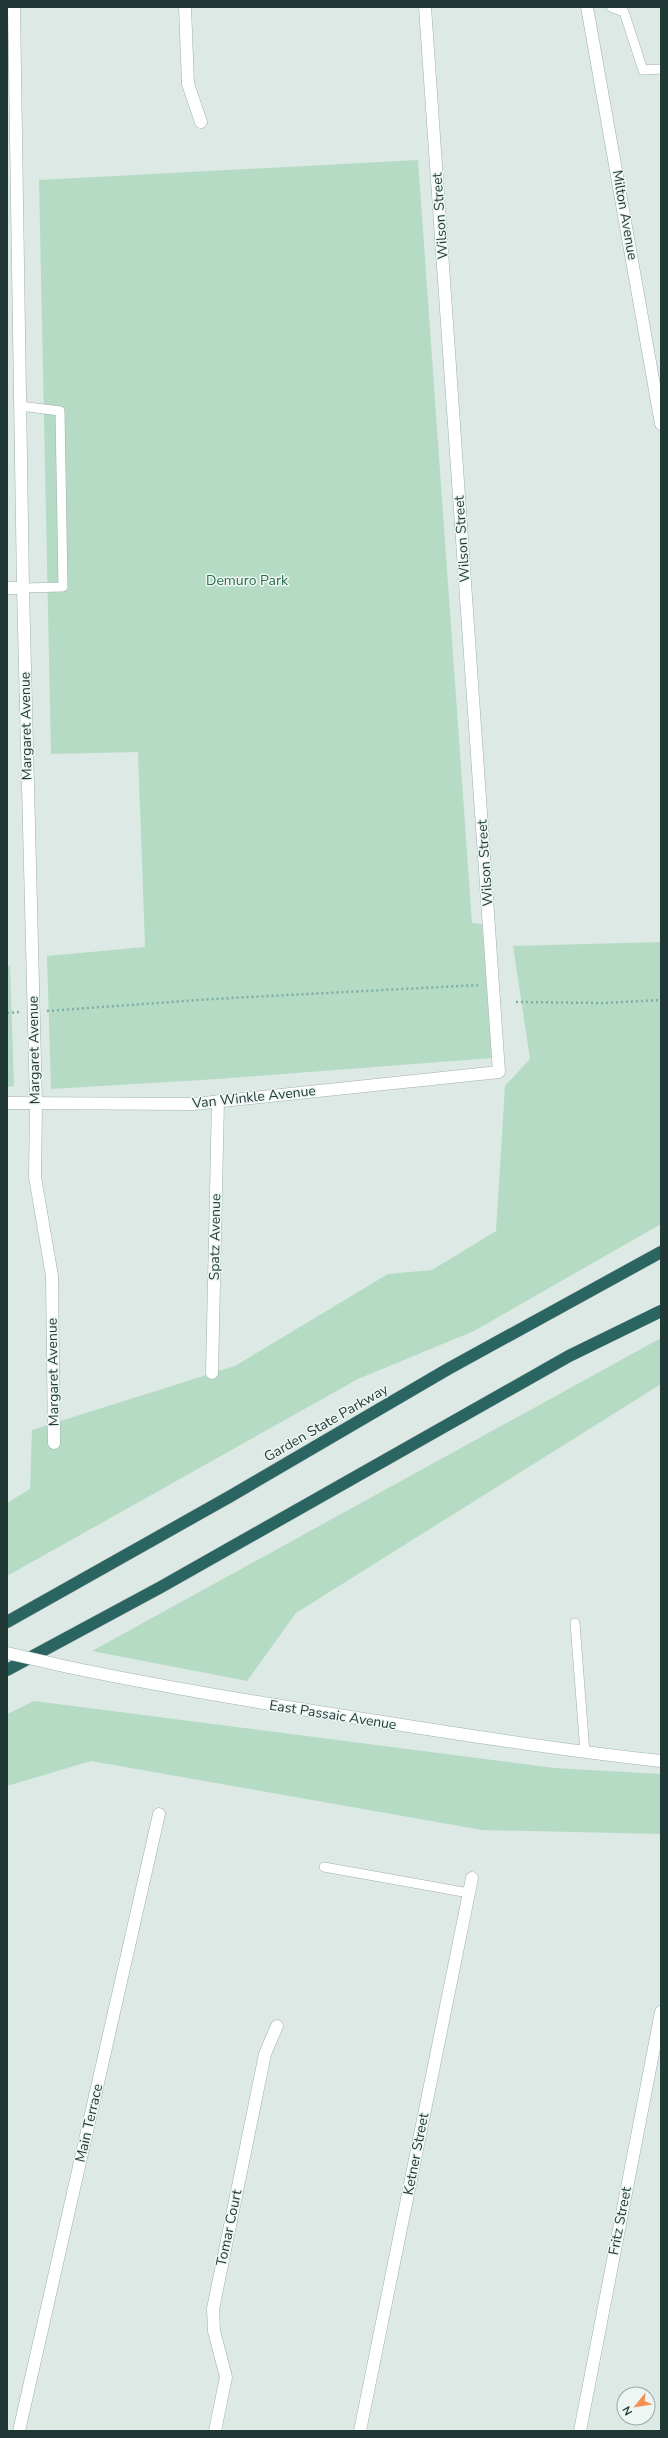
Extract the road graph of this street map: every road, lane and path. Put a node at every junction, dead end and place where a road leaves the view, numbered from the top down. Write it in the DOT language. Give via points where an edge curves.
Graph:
graph roads {
  1 [pos="14,7"];
  2 [pos="185,7"];
  3 [pos="425,7"];
  4 [pos="587,7"];
  5 [pos="611,7"];
  6 [pos="661,69"];
  7 [pos="201,122"];
  8 [pos="20,406"];
  9 [pos="661,424"];
  10 [pos="7,588"];
  11 [pos="23,588"];
  12 [pos="494,985"];
  13 [pos="661,1000"];
  14 [pos="516,1002"];
  15 [pos="46,1011"];
  16 [pos="19,1012"];
  17 [pos="7,1013"];
  18 [pos="500,1072"];
  19 [pos="218,1101"];
  20 [pos="7,1103"];
  21 [pos="36,1103"];
  22 [pos="661,1252"];
  23 [pos="661,1311"];
  24 [pos="212,1372"];
  25 [pos="54,1444"];
  26 [pos="7,1622"];
  27 [pos="575,1623"];
  28 [pos="7,1653"];
  29 [pos="7,1670"];
  30 [pos="586,1753"];
  31 [pos="661,1760"];
  32 [pos="159,1814"];
  33 [pos="324,1867"];
  34 [pos="472,1878"];
  35 [pos="469,1893"];
  36 [pos="661,2012"];
  37 [pos="277,2026"];
  38 [pos="19,2431"];
  39 [pos="215,2431"];
  40 [pos="360,2431"];
  41 [pos="580,2431"];
  1 -- 8 [label="street, Margaret Avenue"];
  2 -- 7 [label="street" via="188,84"];
  3 -- 12 [label="street, Wilson Street"];
  4 -- 9 [label="street, Milton Avenue"];
  5 -- 6 [label="lane" via="624,12 643,70"];
  8 -- 11 [label="street, Margaret Avenue"];
  8 -- 11 [label="lane" via="60,411 63,588"];
  10 -- 11 [label="street"];
  11 -- 21 [label="street, Margaret Avenue"];
  12 -- 15 [label="path" via="220,998"];
  12 -- 18 [label="street, Wilson Street"];
  13 -- 14 [label="path" via="602,1003"];
  16 -- 17 [label="path"];
  18 -- 19 [label="street, Van Winkle Avenue"];
  19 -- 21 [label="street, Van Winkle Avenue" via="194,1104"];
  19 -- 24 [label="street, Spatz Avenue"];
  20 -- 21 [label="street, Van Winkle Avenue"];
  21 -- 25 [label="street, Margaret Avenue" via="35,1177 52,1276"];
  22 -- 26 [label="highway, Garden State Parkway" via="454,1366"];
  23 -- 29 [label="highway" via="569,1356 161,1587"];
  27 -- 30 [label="lane"];
  28 -- 30 [label="street, East Passaic Avenue, bridge" via="153,1685 238,1700"];
  30 -- 31 [label="street, East Passaic Avenue"];
  32 -- 38 [label="street, Main Terrace"];
  33 -- 35 [label="lane"];
  34 -- 35 [label="street, Ketner Street"];
  35 -- 40 [label="street, Ketner Street"];
  36 -- 41 [label="street, Fritz Street"];
  37 -- 39 [label="street, Tomar Court" via="265,2054 213,2309 214,2331 226,2377"];
}
